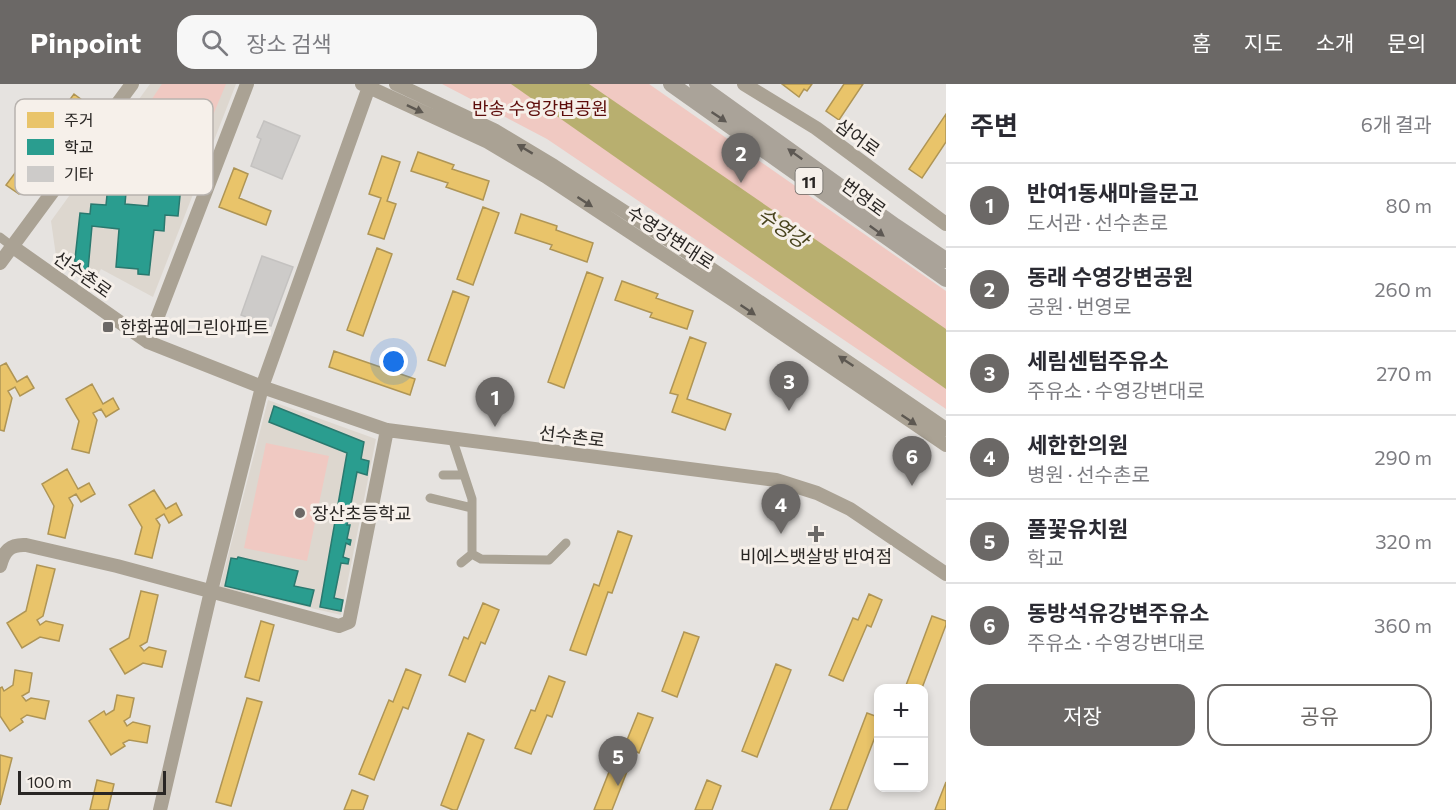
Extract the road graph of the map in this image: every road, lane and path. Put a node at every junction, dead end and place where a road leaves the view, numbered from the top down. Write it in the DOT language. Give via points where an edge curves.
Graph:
graph roads {
  1 [pos="132,84"];
  2 [pos="247,84"];
  3 [pos="396,84"];
  4 [pos="670,84"];
  5 [pos="697,84"];
  6 [pos="744,84"];
  7 [pos="367,85"];
  8 [pos="121,99"];
  9 [pos="213,173"];
  10 [pos="51,195"];
  11 [pos="204,195"];
  12 [pos="946,224"];
  13 [pos="0,237"];
  14 [pos="13,247"];
  15 [pos="946,260"];
  16 [pos="0,263"];
  17 [pos="946,279"];
  18 [pos="148,342"];
  19 [pos="262,387"];
  20 [pos="946,429"];
  21 [pos="387,430"];
  22 [pos="452,438"];
  23 [pos="946,445"];
  24 [pos="443,475"];
  25 [pos="464,475"];
  26 [pos="430,498"];
  27 [pos="472,508"];
  28 [pos="566,543"];
  29 [pos="472,554"];
  30 [pos="461,563"];
  31 [pos="0,566"];
  32 [pos="946,574"];
  33 [pos="211,591"];
  34 [pos="160,810"];
  1 -- 8 [label="main road"];
  2 -- 9 [label="main road"];
  20 -- 3 [label="main road, 수영강변대로, one-way" via="554,166 494,130"];
  4 -- 17 [label="highway, 번영로 / 11, one-way"];
  15 -- 5 [label="highway, 번영로 / 11, one-way"];
  6 -- 12 [label="main road, 삼어로" via="816,128"];
  7 -- 19 [label="main road"];
  7 -- 23 [label="main road, 수영강변대로, one-way" via="488,142 545,176"];
  10 -- 14 [label="main road"];
  11 -- 18 [label="main road"];
  13 -- 14 [label="street"];
  14 -- 16 [label="main road"];
  14 -- 18 [label="main road, 선수촌로"];
  18 -- 19 [label="main road, 선수촌로"];
  19 -- 21 [label="main road, 선수촌로"];
  19 -- 33 [label="main road"];
  21 -- 22 [label="main road, 선수촌로"];
  21 -- 33 [label="main road" via="349,622 339,626"];
  22 -- 25 [label="street"];
  22 -- 32 [label="main road, 선수촌로" via="776,480 850,509"];
  24 -- 25 [label="street"];
  25 -- 27 [label="street"];
  26 -- 27 [label="street"];
  27 -- 29 [label="street"];
  28 -- 29 [label="street" via="549,560 481,559"];
  29 -- 30 [label="street"];
  31 -- 33 [label="main road" via="8,549 16,544 26,545"];
  33 -- 34 [label="main road"];
}
